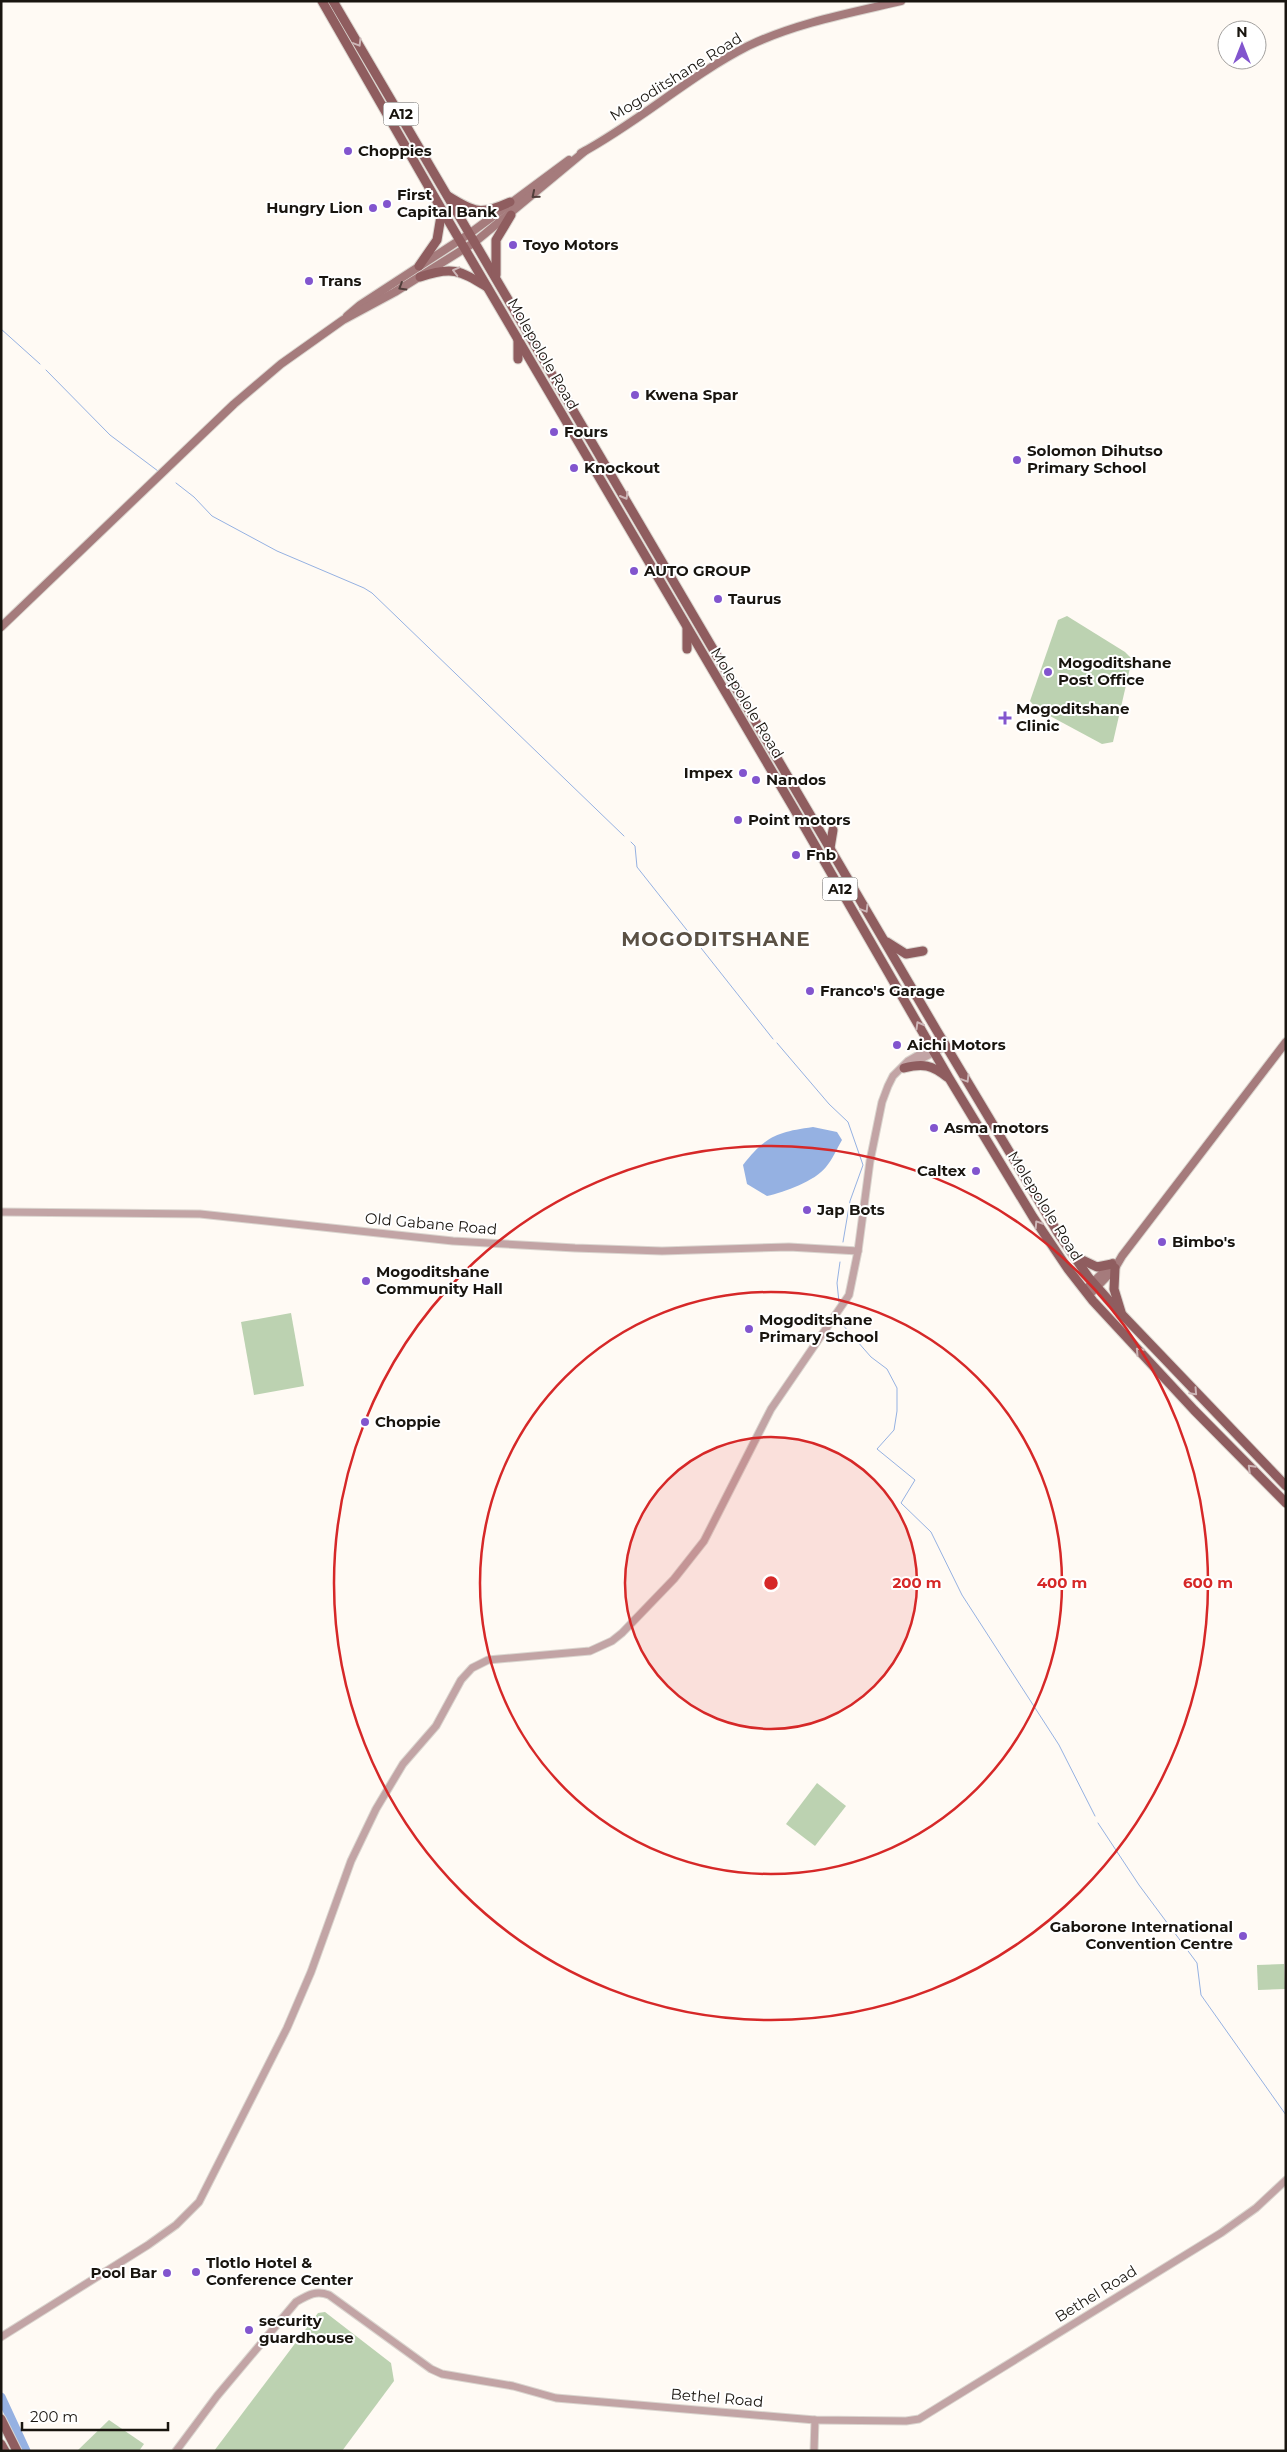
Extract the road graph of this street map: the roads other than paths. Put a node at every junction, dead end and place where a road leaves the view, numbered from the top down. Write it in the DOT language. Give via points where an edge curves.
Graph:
graph roads {
  1 [pos="322,1"];
  2 [pos="333,1"];
  3 [pos="901,1"];
  4 [pos="585,151"];
  5 [pos="446,194"];
  6 [pos="510,202"];
  7 [pos="442,210"];
  8 [pos="511,215"];
  9 [pos="469,234"];
  10 [pos="460,239"];
  11 [pos="476,242"];
  12 [pos="465,248"];
  13 [pos="420,266"];
  14 [pos="496,276"];
  15 [pos="420,277"];
  16 [pos="490,289"];
  17 [pos="343,320"];
  18 [pos="518,339"];
  19 [pos="518,359"];
  20 [pos="687,626"];
  21 [pos="1,627"];
  22 [pos="687,649"];
  23 [pos="790,778"];
  24 [pos="793,807"];
  25 [pos="833,830"];
  26 [pos="830,848"];
  27 [pos="884,941"];
  28 [pos="923,951"];
  29 [pos="1286,1042"];
  30 [pos="945,1044"];
  31 [pos="933,1049"];
  32 [pos="902,1069"];
  33 [pos="949,1078"];
  34 [pos="1028,1166"];
  35 [pos="1024,1177"];
  36 [pos="1,1212"];
  37 [pos="858,1251"];
  38 [pos="1074,1256"];
  39 [pos="1113,1266"];
  40 [pos="1095,1285"];
  41 [pos="1087,1292"];
  42 [pos="1122,1315"];
  43 [pos="1286,1486"];
  44 [pos="1286,1503"];
  45 [pos="1286,2180"];
  46 [pos="1,2337"];
  47 [pos="1,2419"];
  48 [pos="815,2420"];
  49 [pos="1,2444"];
  50 [pos="5,2451"];
  51 [pos="17,2451"];
  52 [pos="176,2451"];
  53 [pos="814,2451"];
  1 -- 7 [label="main road, Molepolole Road / A12"];
  2 -- 5 [label="main road, Molepolole Road / A12, one-way"];
  3 -- 4 [label="main road, Mogoditshane Road" via="802,26 746,47"];
  4 -- 6 [label="main road"];
  4 -- 8 [label="main road, one-way"];
  5 -- 6 [label="main road" via="464,206 484,212"];
  5 -- 9 [label="main road, Molepolole Road / A12"];
  6 -- 9 [label="main road"];
  7 -- 10 [label="main road, Molepolole Road / A12"];
  7 -- 13 [label="main road" via="437,240"];
  8 -- 11 [label="main road"];
  8 -- 14 [label="main road" via="496,240"];
  9 -- 10 [label="main road"];
  9 -- 11 [label="main road, Molepolole Road / A12"];
  10 -- 12 [label="main road, Molepolole Road / A12"];
  10 -- 13 [label="main road"];
  11 -- 12 [label="main road"];
  11 -- 14 [label="main road, Molepolole Road / A12"];
  12 -- 15 [label="main road"];
  12 -- 16 [label="main road, Molepolole Road / A12"];
  13 -- 17 [label="main road" via="360,305"];
  14 -- 23 [label="main road, Molepolole Road / A12, one-way"];
  16 -- 15 [label="main road, one-way" via="460,271 447,269"];
  15 -- 17 [label="main road, one-way"];
  16 -- 18 [label="main road, Molepolole Road / A12"];
  17 -- 21 [label="main road" via="281,364 234,404"];
  18 -- 19 [label="main road"];
  18 -- 20 [label="main road, Molepolole Road / A12"];
  20 -- 22 [label="main road"];
  20 -- 24 [label="main road, Molepolole Road / A12"];
  23 -- 24 [label="main road" via="797,802"];
  23 -- 26 [label="main road, Molepolole Road / A12"];
  31 -- 24 [label="main road, Molepolole Road / A12, one-way"];
  25 -- 26 [label="main road"];
  26 -- 27 [label="main road, Molepolole Road / A12, one-way"];
  27 -- 28 [label="main road" via="906,954"];
  27 -- 30 [label="main road, Molepolole Road / A12"];
  29 -- 39 [label="main road"];
  30 -- 31 [label="street"];
  30 -- 35 [label="main road, Molepolole Road / A12, one-way"];
  31 -- 32 [label="street"];
  31 -- 33 [label="main road, Molepolole Road / A12"];
  32 -- 33 [label="main road" via="917,1064 928,1065"];
  32 -- 37 [label="street" via="888,1086 882,1102"];
  41 -- 33 [label="main road, Molepolole Road / A12, one-way" via="1033,1217"];
  34 -- 35 [label="main road"];
  35 -- 38 [label="main road, Molepolole Road / A12"];
  36 -- 37 [label="street, Old Gabane Road" via="200,1214 453,1241 575,1248 662,1251 789,1247"];
  37 -- 46 [label="street" via="849,1295 776,1401 704,1541 674,1579 622,1633 599,1648 499,1658 478,1664 461,1680 433,1731 396,1774 360,1840 287,2028 195,2206 148,2245"];
  38 -- 39 [label="main road" via="1097,1267"];
  38 -- 40 [label="main road, Molepolole Road / A12"];
  39 -- 40 [label="main road"];
  39 -- 42 [label="main road" via="1114,1289"];
  40 -- 41 [label="main road"];
  40 -- 42 [label="main road, Molepolole Road / A12"];
  44 -- 41 [label="main road, Molepolole Road / A12, one-way" via="1194,1410"];
  42 -- 43 [label="main road, Molepolole Road / A12, one-way"];
  45 -- 48 [label="street, Bethel Road" via="1242,2219 928,2415 906,2421"];
  47 -- 51 [label="main road"];
  48 -- 52 [label="street, Bethel Road" via="556,2398 513,2386 442,2374 418,2362 321,2292 296,2302 217,2396"];
  48 -- 53 [label="street"];
  49 -- 50 [label="main road"];
}
